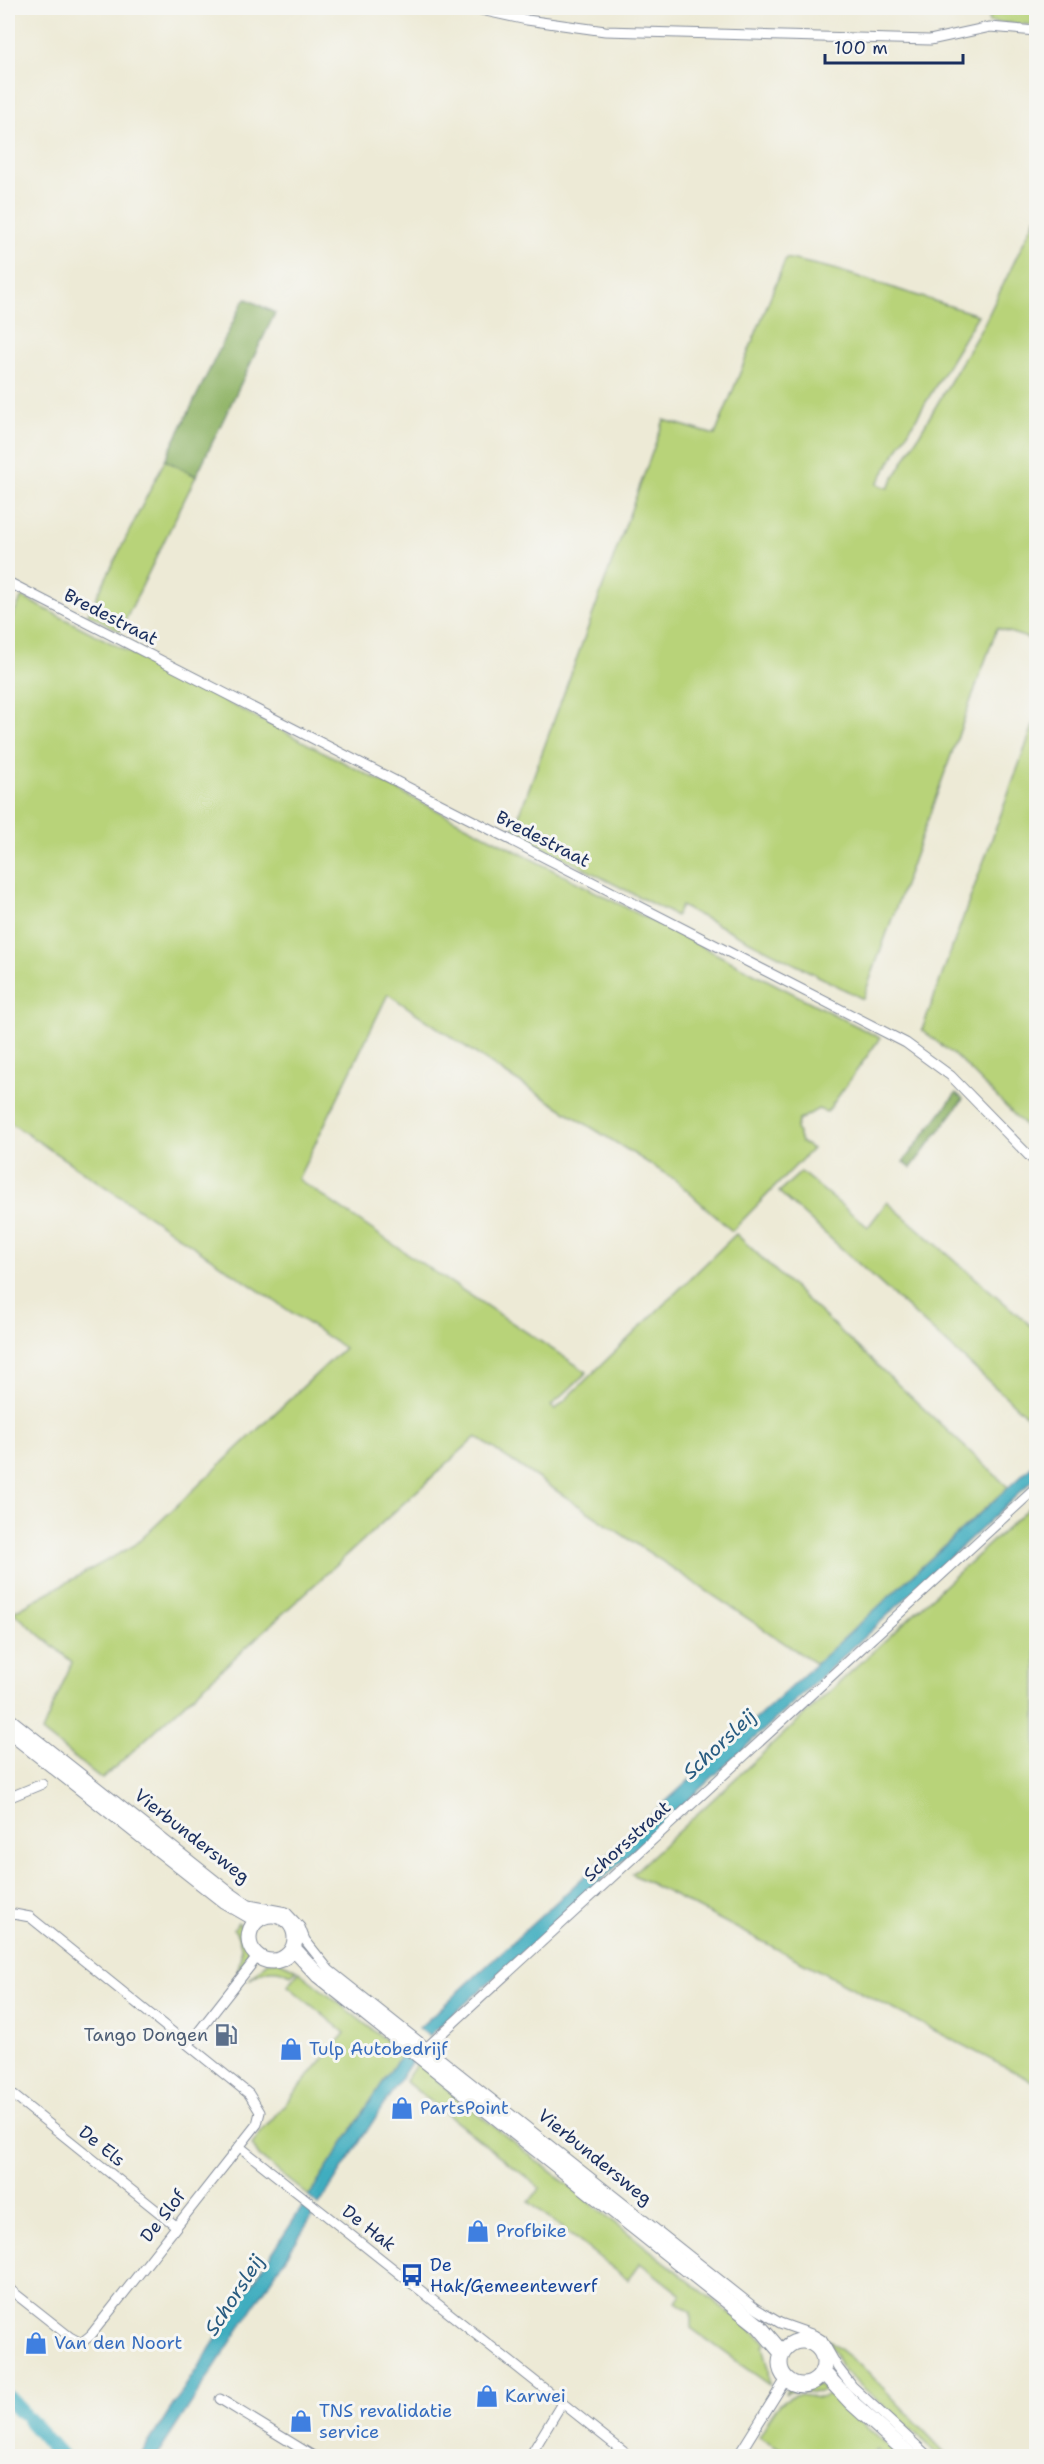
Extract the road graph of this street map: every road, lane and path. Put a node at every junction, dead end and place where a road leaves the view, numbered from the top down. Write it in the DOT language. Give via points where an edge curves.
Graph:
graph roads {
  1 [pos="472,8"];
  2 [pos="1036,31"];
  3 [pos="8,582"];
  4 [pos="1036,1163"];
  5 [pos="1036,1488"];
  6 [pos="8,1716"];
  7 [pos="8,1730"];
  8 [pos="28,1739"];
  9 [pos="42,1784"];
  10 [pos="8,1798"];
  11 [pos="190,1867"];
  12 [pos="8,1917"];
  13 [pos="254,1925"];
  14 [pos="288,1953"];
  15 [pos="258,1956"];
  16 [pos="189,2044"];
  17 [pos="426,2048"];
  18 [pos="8,2091"];
  19 [pos="240,2147"];
  20 [pos="621,2209"];
  21 [pos="176,2226"];
  22 [pos="8,2288"];
  23 [pos="786,2348"];
  24 [pos="819,2376"];
  25 [pos="786,2379"];
  26 [pos="220,2399"];
  27 [pos="562,2403"];
  28 [pos="313,2457"];
  29 [pos="530,2457"];
  30 [pos="629,2457"];
  31 [pos="738,2457"];
  32 [pos="911,2457"];
  33 [pos="928,2457"];
  1 -- 2 [label="street" via="605,31 930,40 990,27"];
  3 -- 4 [label="street, Bredestraat" via="906,1043 951,1076"];
  5 -- 17 [label="street, Schorsstraat"];
  6 -- 8 [label="street, Vierbundersweg"];
  7 -- 8 [label="main road, Vierbundersweg"];
  8 -- 11 [label="main road, Vierbundersweg"];
  9 -- 10 [label="street"];
  11 -- 13 [label="main road, Vierbundersweg"];
  11 -- 17 [label="street, Vierbundersweg" via="249,1905 286,1912 329,1970"];
  12 -- 16 [label="street, De Slof" via="30,1917"];
  13 -- 14 [label="main road" via="272,1916 286,1921 294,1933"];
  13 -- 15 [label="main road" via="250,1944"];
  14 -- 15 [label="main road" via="270,1961"];
  14 -- 20 [label="main road, Vierbundersweg"];
  15 -- 16 [label="street"];
  16 -- 19 [label="street, De Slof" via="256,2103 260,2112 257,2124"];
  17 -- 20 [label="street, Vierbundersweg"];
  18 -- 21 [label="street, De Els"];
  19 -- 21 [label="street, De Slof"];
  19 -- 27 [label="street, De Hak"];
  20 -- 23 [label="main road, Vierbundersweg" via="759,2326 769,2341"];
  20 -- 33 [label="street, Vierbundersweg" via="754,2308 780,2324 822,2340 852,2386"];
  21 -- 22 [label="street, De Slof" via="81,2343"];
  23 -- 24 [label="main road" via="806,2341 819,2349 823,2356"];
  23 -- 25 [label="main road" via="780,2366"];
  24 -- 25 [label="main road" via="800,2385"];
  24 -- 32 [label="main road"];
  25 -- 31 [label="street"];
  26 -- 28 [label="street"];
  27 -- 29 [label="street"];
  27 -- 30 [label="street, De Hak"];
}
